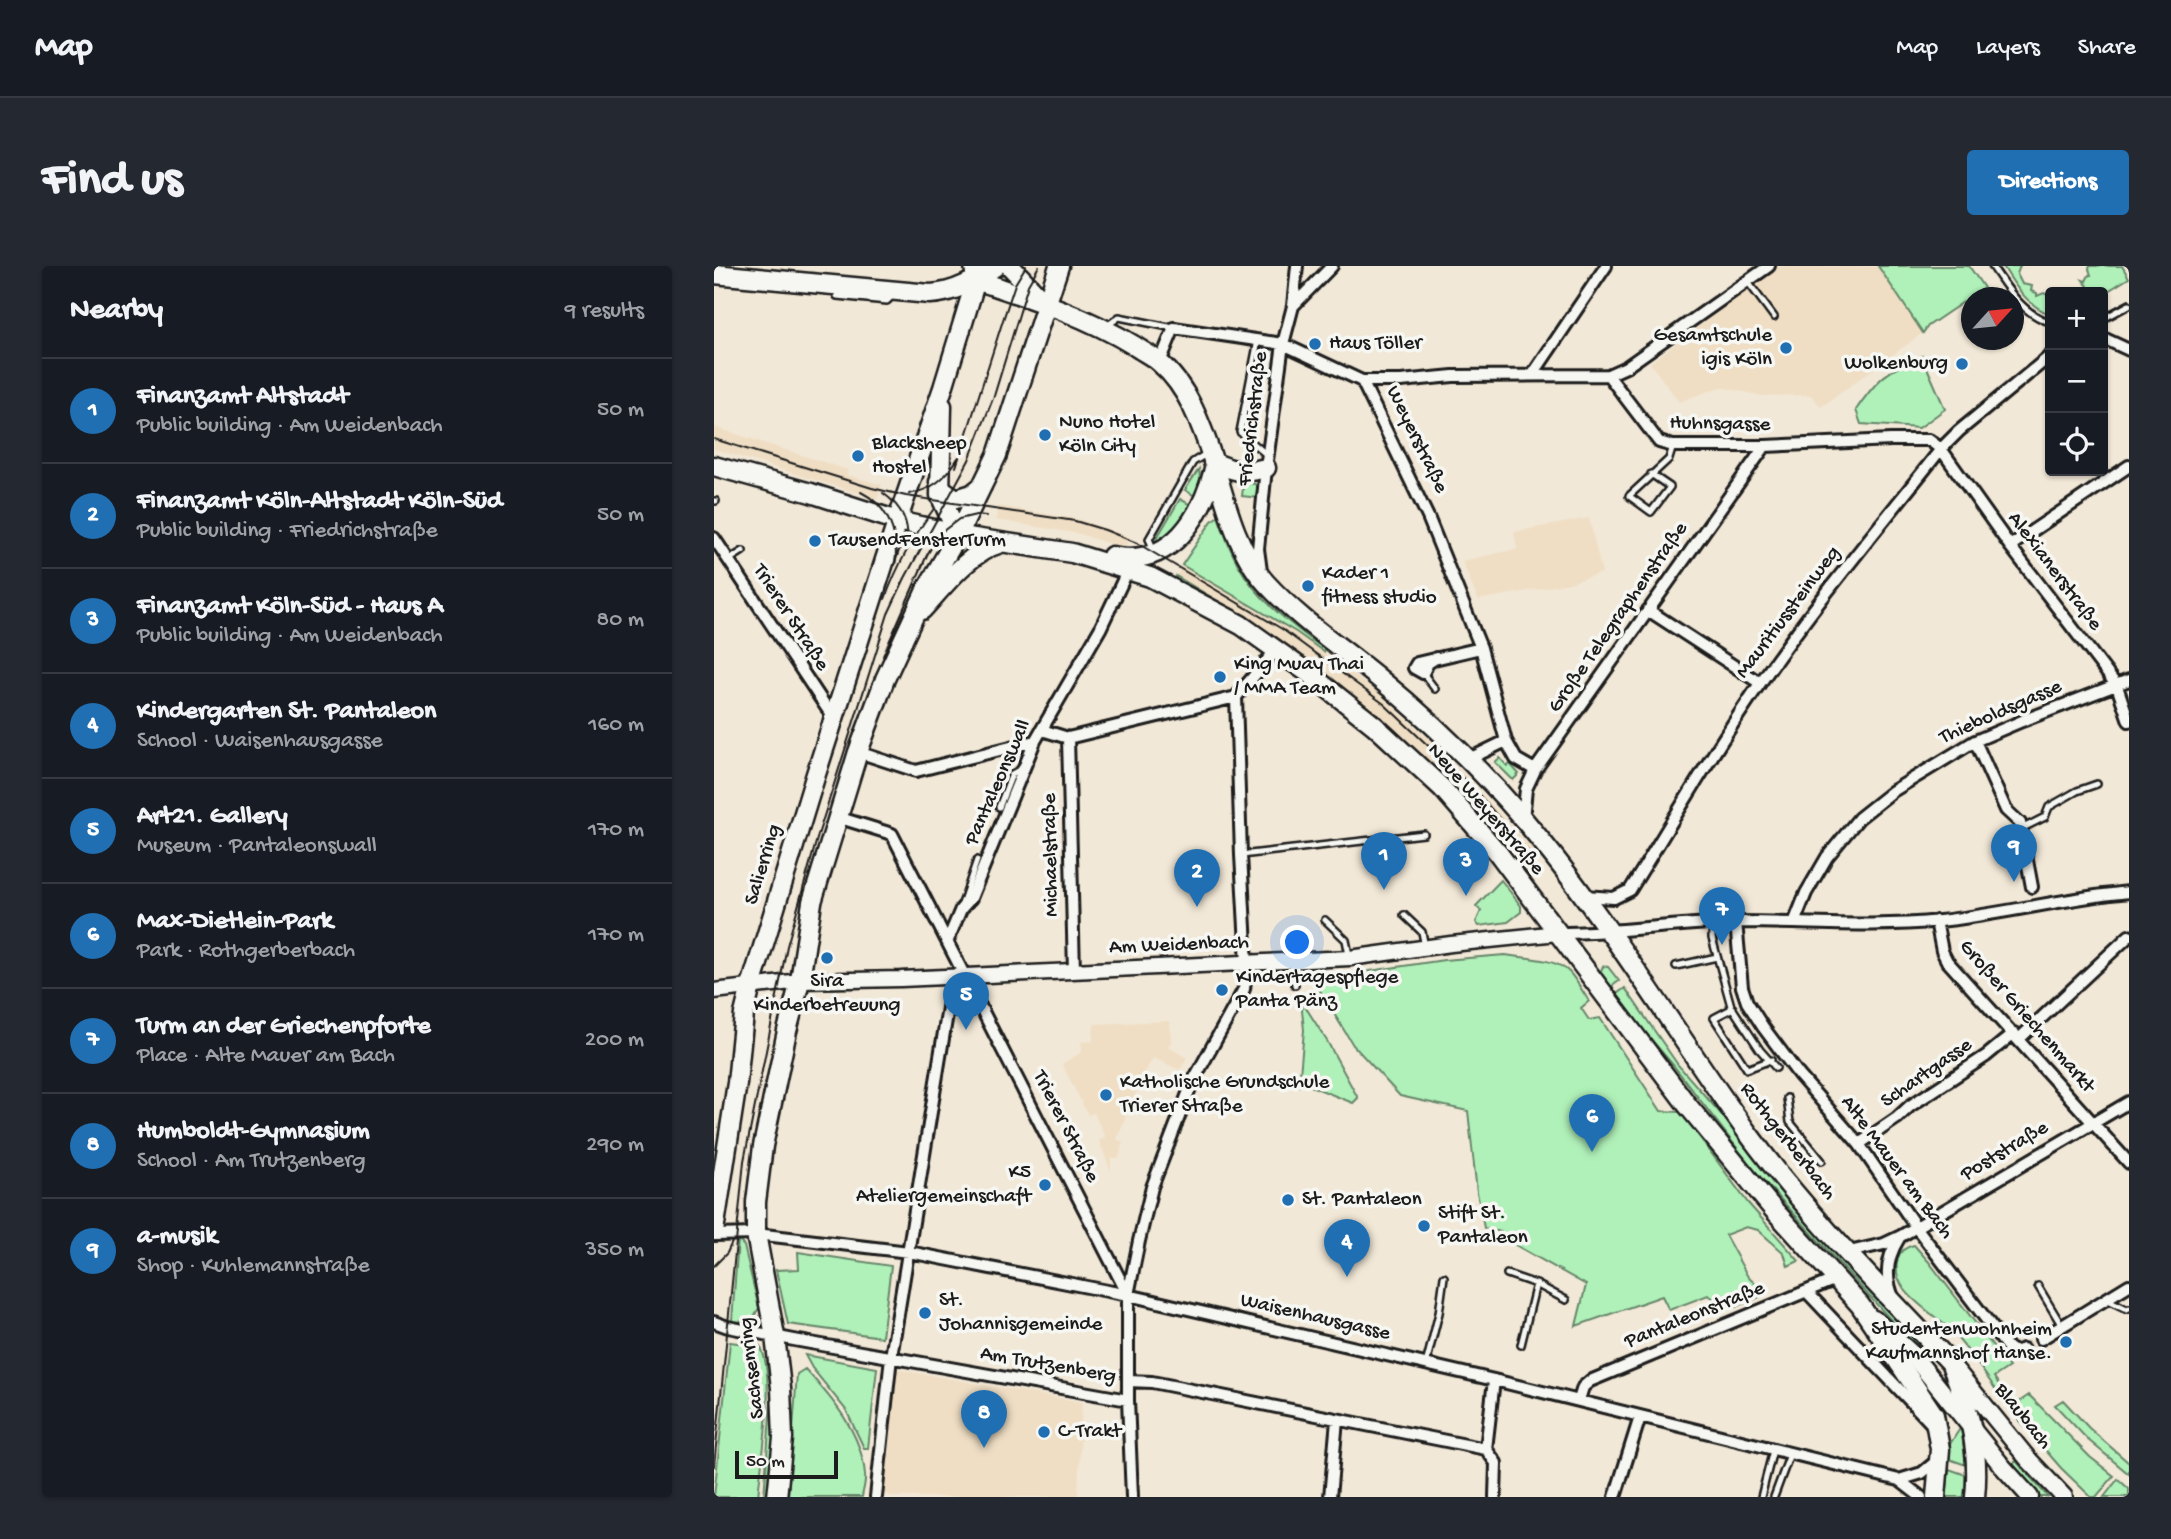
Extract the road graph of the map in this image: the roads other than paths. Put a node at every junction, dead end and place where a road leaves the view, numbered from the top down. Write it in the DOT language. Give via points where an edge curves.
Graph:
graph roads {
  1 [pos="962,266"];
  2 [pos="996,266"];
  3 [pos="1010,266"];
  4 [pos="1059,266"];
  5 [pos="1297,266"];
  6 [pos="1332,266"];
  7 [pos="1606,266"];
  8 [pos="1769,266"];
  9 [pos="1992,266"];
  10 [pos="975,273"];
  11 [pos="714,274"];
  12 [pos="1748,282"];
  13 [pos="834,290"];
  14 [pos="836,304"];
  15 [pos="2129,304"];
  16 [pos="1047,305"];
  17 [pos="1293,306"];
  18 [pos="2108,316"];
  19 [pos="1774,317"];
  20 [pos="2045,320"];
  21 [pos="1174,328"];
  22 [pos="1103,329"];
  23 [pos="1258,340"];
  24 [pos="2108,340"];
  25 [pos="1283,344"];
  26 [pos="2129,350"];
  27 [pos="2045,360"];
  28 [pos="1160,362"];
  29 [pos="1533,374"];
  30 [pos="1608,375"];
  31 [pos="1362,381"];
  32 [pos="943,388"];
  33 [pos="1673,446"];
  34 [pos="1765,446"];
  35 [pos="1941,450"];
  36 [pos="1213,460"];
  37 [pos="1267,462"];
  38 [pos="714,466"];
  39 [pos="2129,466"];
  40 [pos="1651,474"];
  41 [pos="939,482"];
  42 [pos="982,486"];
  43 [pos="898,521"];
  44 [pos="958,535"];
  45 [pos="714,538"];
  46 [pos="1002,543"];
  47 [pos="2010,545"];
  48 [pos="743,551"];
  49 [pos="1156,552"];
  50 [pos="1072,553"];
  51 [pos="729,560"];
  52 [pos="1128,570"];
  53 [pos="1261,579"];
  54 [pos="1648,610"];
  55 [pos="908,626"];
  56 [pos="1481,648"];
  57 [pos="1276,650"];
  58 [pos="1415,670"];
  59 [pos="2129,680"];
  60 [pos="1760,683"];
  61 [pos="2117,686"];
  62 [pos="1435,689"];
  63 [pos="1236,697"];
  64 [pos="834,719"];
  65 [pos="2129,722"];
  66 [pos="1042,730"];
  67 [pos="1068,738"];
  68 [pos="1035,741"];
  69 [pos="1506,741"];
  70 [pos="1975,741"];
  71 [pos="858,752"];
  72 [pos="1469,759"];
  73 [pos="1024,767"];
  74 [pos="1535,770"];
  75 [pos="2097,784"];
  76 [pos="999,807"];
  77 [pos="837,817"];
  78 [pos="1523,819"];
  79 [pos="2021,829"];
  80 [pos="1424,834"];
  81 [pos="1241,855"];
  82 [pos="977,860"];
  83 [pos="2032,887"];
  84 [pos="2128,891"];
  85 [pos="1583,896"];
  86 [pos="961,909"];
  87 [pos="1404,915"];
  88 [pos="1325,920"];
  89 [pos="1936,921"];
  90 [pos="1736,922"];
  91 [pos="1794,923"];
  92 [pos="1713,924"];
  93 [pos="1558,933"];
  94 [pos="1608,933"];
  95 [pos="2129,936"];
  96 [pos="948,940"];
  97 [pos="1425,947"];
  98 [pos="1717,957"];
  99 [pos="1350,958"];
  100 [pos="1293,961"];
  101 [pos="1247,964"];
  102 [pos="1676,966"];
  103 [pos="1074,971"];
  104 [pos="960,977"];
  105 [pos="800,981"];
  106 [pos="1295,985"];
  107 [pos="751,986"];
  108 [pos="714,992"];
  109 [pos="1733,1008"];
  110 [pos="2017,1036"];
  111 [pos="1771,1060"];
  112 [pos="1776,1068"];
  113 [pos="1787,1098"];
  114 [pos="2129,1102"];
  115 [pos="2091,1123"];
  116 [pos="1860,1144"];
  117 [pos="1822,1161"];
  118 [pos="2129,1163"];
  119 [pos="1916,1227"];
  120 [pos="714,1233"];
  121 [pos="756,1234"];
  122 [pos="1901,1236"];
  123 [pos="909,1252"];
  124 [pos="1849,1252"];
  125 [pos="1507,1274"];
  126 [pos="1444,1277"];
  127 [pos="1836,1279"];
  128 [pos="1536,1284"];
  129 [pos="2129,1285"];
  130 [pos="2038,1286"];
  131 [pos="1807,1292"];
  132 [pos="1128,1295"];
  133 [pos="2106,1299"];
  134 [pos="1566,1300"];
  135 [pos="1860,1306"];
  136 [pos="1899,1308"];
  137 [pos="2129,1308"];
  138 [pos="714,1322"];
  139 [pos="2062,1326"];
  140 [pos="775,1336"];
  141 [pos="2040,1339"];
  142 [pos="1521,1345"];
  143 [pos="2019,1351"];
  144 [pos="891,1357"];
  145 [pos="1950,1362"];
  146 [pos="1426,1364"];
  147 [pos="1494,1380"];
  148 [pos="1128,1381"];
  149 [pos="1128,1400"];
  150 [pos="1579,1400"];
  151 [pos="1640,1417"];
  152 [pos="1337,1420"];
  153 [pos="1938,1430"];
  154 [pos="1973,1430"];
  155 [pos="1486,1449"];
  156 [pos="1773,1450"];
  157 [pos="1790,1454"];
  158 [pos="1939,1460"];
  159 [pos="1899,1480"];
  160 [pos="777,1497"];
  161 [pos="876,1497"];
  162 [pos="1132,1497"];
  163 [pos="1330,1497"];
  164 [pos="1495,1497"];
  165 [pos="1615,1497"];
  166 [pos="1761,1497"];
  167 [pos="1774,1497"];
  168 [pos="1922,1497"];
  169 [pos="1936,1497"];
  170 [pos="1975,1497"];
  171 [pos="2030,1497"];
  172 [pos="2064,1497"];
  1 -- 10 [label="street"];
  2 -- 10 [label="main road"];
  3 -- 16 [label="main road"];
  4 -- 16 [label="main road"];
  5 -- 17 [label="street, Friedrichstraße"];
  6 -- 17 [label="street"];
  7 -- 29 [label="street"];
  8 -- 12 [label="street"];
  9 -- 20 [label="lane" via="2023,306"];
  10 -- 13 [label="main road" via="943,293"];
  10 -- 16 [label="main road"];
  10 -- 32 [label="main road"];
  11 -- 13 [label="main road"];
  12 -- 19 [label="lane"];
  12 -- 30 [label="street"];
  13 -- 14 [label="lane"];
  15 -- 18 [label="lane"];
  16 -- 22 [label="main road"];
  16 -- 42 [label="main road" via="997,456"];
  17 -- 25 [label="street, Friedrichstraße"];
  21 -- 22 [label="lane" via="1119,317"];
  21 -- 23 [label="street, Weyerstraße"];
  21 -- 28 [label="street"];
  22 -- 28 [label="main road"];
  23 -- 25 [label="street, Weyerstraße"];
  23 -- 37 [label="lane" via="1240,432"];
  24 -- 26 [label="street"];
  25 -- 31 [label="street, Weyerstraße"];
  25 -- 37 [label="street, Friedrichstraße"];
  27 -- 35 [label="street, Mauritiussteinweg"];
  28 -- 36 [label="main road, Neue Weyerstraße" via="1186,394"];
  29 -- 30 [label="street"];
  29 -- 31 [label="street"];
  30 -- 33 [label="street, Huhnsgasse" via="1659,443"];
  31 -- 56 [label="street, Weyerstraße" via="1428,517"];
  32 -- 41 [label="main road"];
  32 -- 43 [label="main road, Salierring"];
  33 -- 34 [label="street, Huhnsgasse"];
  33 -- 40 [label="lane" via="1670,459"];
  34 -- 35 [label="street, Huhnsgasse" via="1929,440"];
  34 -- 54 [label="street, Große Telegraphenstraße"];
  35 -- 47 [label="street, Alexianerstraße"];
  35 -- 60 [label="street, Mauritiussteinweg"];
  36 -- 37 [label="main road" via="1246,473"];
  36 -- 49 [label="main road" via="1210,486 1195,517 1176,540"];
  36 -- 49 [label="lane" via="1193,462 1149,539"];
  36 -- 53 [label="main road, Neue Weyerstraße" via="1247,555"];
  37 -- 53 [label="street, Friedrichstraße" via="1258,549"];
  38 -- 43 [label="main road, Neue Weyerstraße"];
  39 -- 47 [label="street"];
  40 -- 40 [label="lane" via="1629,496 1651,512 1670,487"];
  41 -- 42 [label="main road" via="956,499"];
  41 -- 44 [label="main road" via="944,508"];
  42 -- 44 [label="main road"];
  43 -- 44 [label="main road, Neue Weyerstraße"];
  43 -- 64 [label="main road, Salierring"];
  44 -- 46 [label="main road, Neue Weyerstraße"];
  44 -- 55 [label="main road"];
  45 -- 51 [label="street, Trierer Straße"];
  46 -- 50 [label="main road, Neue Weyerstraße"];
  46 -- 55 [label="main road" via="971,560"];
  47 -- 61 [label="street, Alexianerstraße"];
  48 -- 51 [label="lane"];
  49 -- 50 [label="main road" via="1127,559"];
  50 -- 52 [label="main road, Neue Weyerstraße"];
  51 -- 64 [label="street, Trierer Straße"];
  52 -- 57 [label="main road, Neue Weyerstraße" via="1166,584"];
  52 -- 66 [label="street, Pantaleonswall"];
  53 -- 72 [label="main road, Neue Weyerstraße"];
  54 -- 60 [label="street"];
  54 -- 74 [label="street, Große Telegraphenstraße"];
  55 -- 71 [label="main road"];
  56 -- 58 [label="street" via="1417,663"];
  56 -- 69 [label="street, Weyerstraße"];
  57 -- 63 [label="street"];
  57 -- 93 [label="main road, Neue Weyerstraße" via="1375,726 1442,789"];
  58 -- 62 [label="lane"];
  59 -- 61 [label="street, Thieboldsgasse"];
  60 -- 85 [label="street, Mauritiussteinweg" via="1630,890 1614,898"];
  61 -- 65 [label="street, Alexianerstraße"];
  61 -- 70 [label="street, Thieboldsgasse"];
  63 -- 67 [label="street"];
  63 -- 81 [label="street"];
  64 -- 107 [label="main road, Salierring"];
  66 -- 67 [label="street"];
  66 -- 68 [label="street, Pantaleonswall"];
  67 -- 103 [label="street, Michaelstraße"];
  68 -- 71 [label="street" via="916,771"];
  68 -- 73 [label="street, Pantaleonswall"];
  69 -- 72 [label="street"];
  69 -- 74 [label="street, Weyerstraße" via="1516,759"];
  70 -- 79 [label="street" via="2006,810"];
  70 -- 91 [label="street, Thieboldsgasse" via="1893,791 1859,818 1827,857"];
  71 -- 77 [label="main road"];
  72 -- 78 [label="main road, Neue Weyerstraße"];
  73 -- 76 [label="lane" via="1012,774"];
  73 -- 86 [label="street, Pantaleonswall" via="971,898"];
  74 -- 78 [label="street, Große Telegraphenstraße" via="1526,789"];
  75 -- 79 [label="lane" via="2049,807 2045,817"];
  77 -- 96 [label="street" via="891,834"];
  77 -- 105 [label="main road" via="812,902"];
  78 -- 85 [label="main road, Neue Weyerstraße"];
  79 -- 83 [label="street"];
  80 -- 81 [label="lane"];
  81 -- 101 [label="street"];
  82 -- 86 [label="lane"];
  84 -- 89 [label="street"];
  85 -- 94 [label="main road, Neue Weyerstraße"];
  86 -- 96 [label="street, Pantaleonswall"];
  87 -- 97 [label="lane" via="1422,932"];
  88 -- 99 [label="lane" via="1346,940"];
  89 -- 91 [label="street"];
  89 -- 110 [label="street, Großer Griechenmarkt" via="1947,961"];
  90 -- 91 [label="street"];
  90 -- 92 [label="street"];
  90 -- 116 [label="street, Alte Mauer am Bach" via="1747,1002 1799,1075"];
  92 -- 94 [label="street"];
  92 -- 98 [label="lane"];
  93 -- 94 [label="street"];
  93 -- 97 [label="street, Am Weidenbach"];
  93 -- 127 [label="main road" via="1688,1106"];
  94 -- 124 [label="main road, Rothgerberbach" via="1750,1136"];
  95 -- 110 [label="street, Schartgasse"];
  96 -- 104 [label="street"];
  97 -- 99 [label="street, Am Weidenbach"];
  98 -- 102 [label="lane"];
  98 -- 109 [label="lane"];
  99 -- 100 [label="street, Am Weidenbach"];
  100 -- 101 [label="street, Am Weidenbach"];
  100 -- 106 [label="lane"];
  101 -- 103 [label="street, Am Weidenbach"];
  101 -- 132 [label="street" via="1244,989 1192,1083 1152,1187"];
  103 -- 104 [label="street, Am Weidenbach"];
  104 -- 105 [label="street, Am Weidenbach"];
  104 -- 123 [label="street"];
  104 -- 132 [label="street, Trierer Straße"];
  105 -- 107 [label="street, Am Weidenbach"];
  105 -- 121 [label="main road" via="763,1146"];
  107 -- 108 [label="street, Am Weidenbach"];
  107 -- 120 [label="main road, Salierring"];
  109 -- 111 [label="lane"];
  109 -- 111 [label="lane" via="1714,1018 1747,1069"];
  110 -- 115 [label="street, Großer Griechenmarkt"];
  110 -- 116 [label="street, Schartgasse"];
  111 -- 112 [label="lane"];
  113 -- 117 [label="lane" via="1790,1122"];
  114 -- 115 [label="street, Poststraße"];
  115 -- 118 [label="street, Großer Griechenmarkt"];
  115 -- 119 [label="street, Poststraße"];
  116 -- 119 [label="street, Alte Mauer am Bach"];
  119 -- 122 [label="street, Poststraße"];
  119 -- 143 [label="street, Alte Mauer am Bach" via="2008,1348"];
  120 -- 121 [label="street, Waisenhausgasse"];
  121 -- 123 [label="street, Waisenhausgasse"];
  121 -- 140 [label="main road, Sachsenring"];
  122 -- 124 [label="street, Poststraße"];
  122 -- 136 [label="street" via="1888,1269 1891,1293"];
  123 -- 132 [label="street, Waisenhausgasse"];
  123 -- 144 [label="street"];
  124 -- 136 [label="main road, Rothgerberbach"];
  125 -- 128 [label="lane"];
  126 -- 146 [label="lane"];
  127 -- 131 [label="street, Pantaleonstraße"];
  127 -- 135 [label="main road"];
  128 -- 134 [label="lane"];
  128 -- 142 [label="lane"];
  129 -- 133 [label="street"];
  130 -- 139 [label="lane"];
  131 -- 150 [label="street, Pantaleonstraße" via="1590,1381"];
  131 -- 153 [label="street"];
  132 -- 146 [label="street, Waisenhausgasse"];
  132 -- 148 [label="street"];
  133 -- 137 [label="lane"];
  133 -- 139 [label="street"];
  135 -- 153 [label="main road" via="1926,1401"];
  135 -- 154 [label="main road" via="1911,1353"];
  136 -- 145 [label="main road, Rothgerberbach"];
  138 -- 140 [label="street, Am Trutzenberg"];
  139 -- 141 [label="street"];
  140 -- 144 [label="street, Am Trutzenberg"];
  140 -- 160 [label="main road, Sachsenring" via="783,1438"];
  144 -- 149 [label="street, Am Trutzenberg"];
  144 -- 161 [label="street"];
  145 -- 154 [label="main road"];
  145 -- 172 [label="main road, Blaubach"];
  146 -- 147 [label="street, Waisenhausgasse"];
  147 -- 150 [label="street, Waisenhausgasse" via="1513,1380"];
  147 -- 155 [label="street"];
  148 -- 149 [label="street"];
  148 -- 152 [label="street, Am Trutzenberg"];
  149 -- 162 [label="street"];
  150 -- 151 [label="street, Waisenhausgasse"];
  151 -- 156 [label="street, Waisenhausgasse"];
  151 -- 165 [label="street"];
  152 -- 155 [label="street, Am Trutzenberg"];
  152 -- 163 [label="street"];
  153 -- 158 [label="main road"];
  154 -- 170 [label="main road"];
  154 -- 171 [label="main road"];
  155 -- 164 [label="street" via="1496,1464"];
  156 -- 157 [label="street, Waisenhausgasse"];
  156 -- 166 [label="lane"];
  157 -- 159 [label="street, Waisenhausgasse"];
  157 -- 167 [label="lane"];
  158 -- 159 [label="street" via="1922,1473"];
  158 -- 169 [label="main road"];
  159 -- 168 [label="street, Waisenhausgasse"];
}
